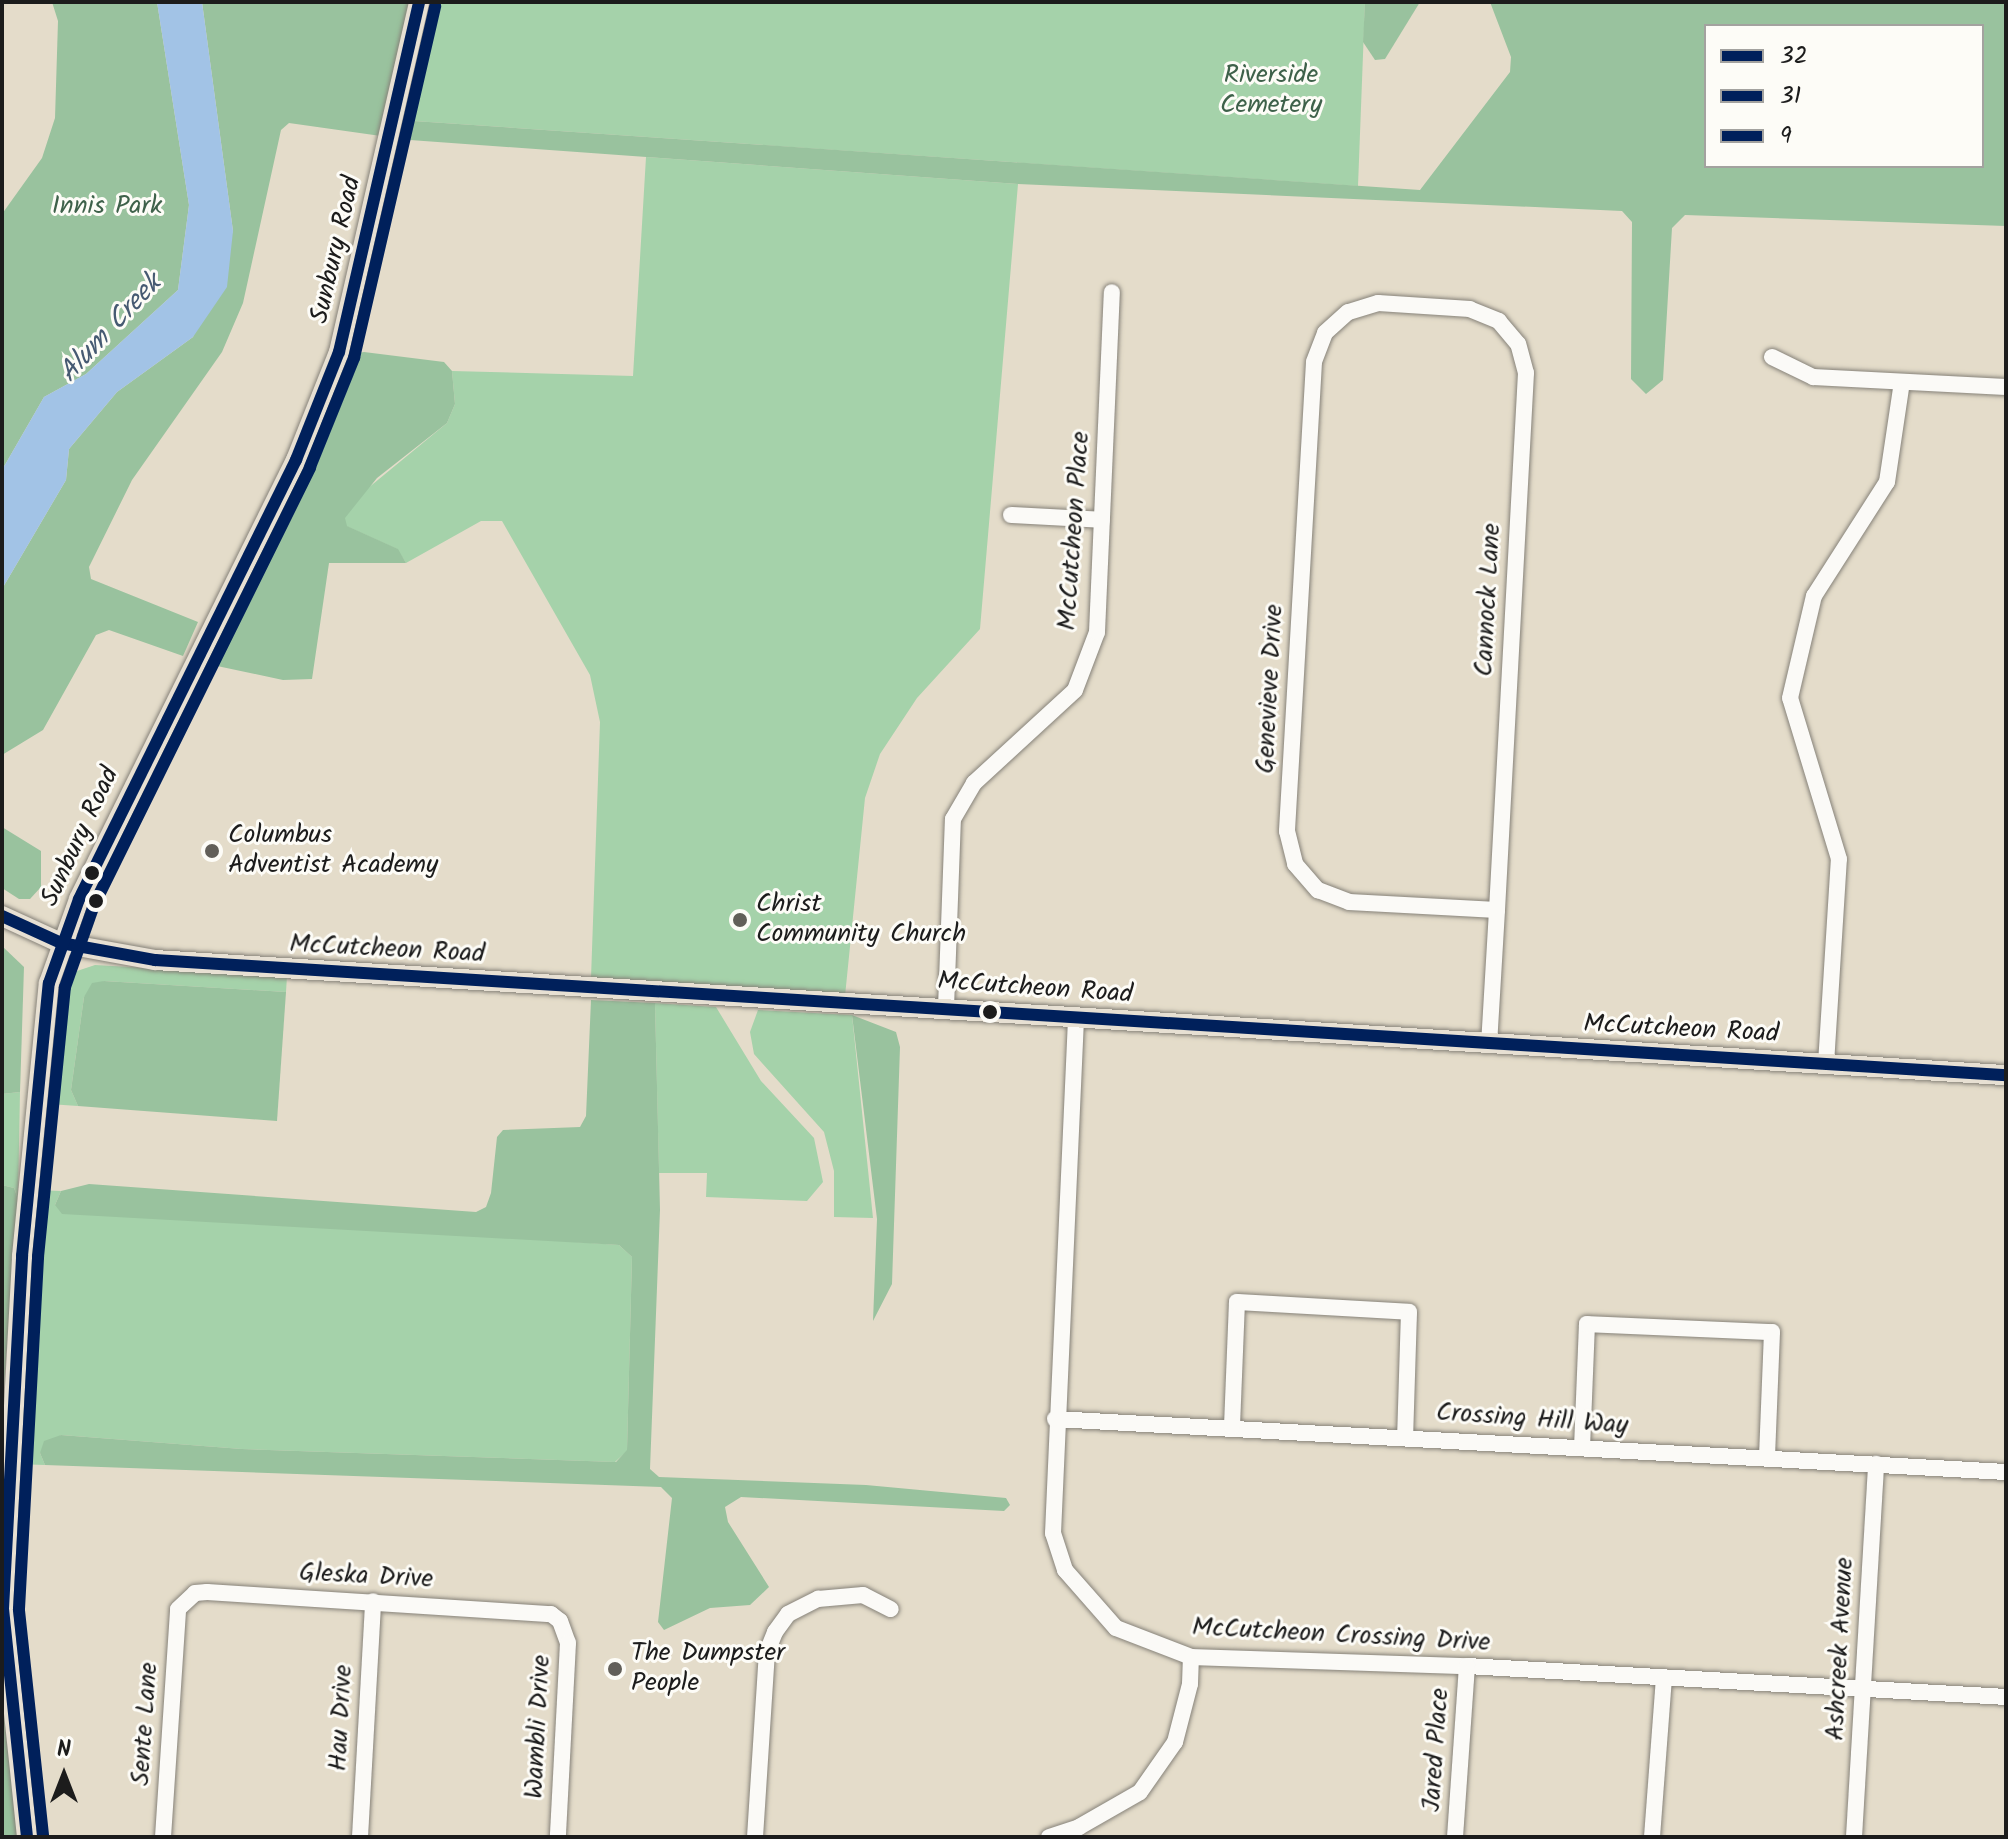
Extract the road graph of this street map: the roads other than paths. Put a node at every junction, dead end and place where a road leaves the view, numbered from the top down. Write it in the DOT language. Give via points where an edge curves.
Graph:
graph roads {
  1 [pos="419,2"];
  2 [pos="1112,292"];
  3 [pos="1348,312"];
  4 [pos="1772,357"];
  5 [pos="1902,382"];
  6 [pos="2006,387"];
  7 [pos="1011,515"];
  8 [pos="1102,520"];
  9 [pos="1497,910"];
  10 [pos="2,916"];
  11 [pos="61,943"];
  12 [pos="946,1008"];
  13 [pos="1076,1019"];
  14 [pos="1489,1045"];
  15 [pos="1826,1064"];
  16 [pos="2006,1075"];
  17 [pos="1055,1419"];
  18 [pos="1232,1426"];
  19 [pos="1405,1436"];
  20 [pos="1582,1448"];
  21 [pos="1767,1458"];
  22 [pos="1876,1464"];
  23 [pos="2006,1472"];
  24 [pos="373,1601"];
  25 [pos="891,1609"];
  26 [pos="177,1614"];
  27 [pos="560,1621"];
  28 [pos="1191,1657"];
  29 [pos="1467,1666"];
  30 [pos="1664,1677"];
  31 [pos="1864,1688"];
  32 [pos="2006,1697"];
  33 [pos="27,1837"];
  34 [pos="163,1837"];
  35 [pos="360,1837"];
  36 [pos="558,1837"];
  37 [pos="755,1837"];
  38 [pos="1049,1837"];
  39 [pos="1455,1837"];
  40 [pos="1652,1837"];
  41 [pos="1854,1837"];
  1 -- 11 [label="main road, Sunbury Road" via="339,352 296,460 183,680"];
  2 -- 8 [label="street, McCutcheon Place"];
  3 -- 9 [label="street, Cannock Lane" via="1378,303 1470,309 1499,321 1518,344 1526,373"];
  3 -- 9 [label="street, Genevieve Drive" via="1325,333 1314,362 1290,842 1295,864 1318,890 1349,902"];
  4 -- 5 [label="street" via="1813,377"];
  5 -- 6 [label="street"];
  5 -- 15 [label="street" via="1887,482 1814,596 1790,698 1839,859"];
  7 -- 8 [label="street"];
  8 -- 12 [label="street, McCutcheon Place" via="1097,632 1075,690 974,783 953,819"];
  9 -- 14 [label="street, Cannock Lane"];
  10 -- 11 [label="main road, McCutcheon Road"];
  11 -- 12 [label="main road, McCutcheon Road" via="155,960 312,972"];
  11 -- 33 [label="main road, Sunbury Road" via="49,983 32,1113 7,1475 3,1609"];
  12 -- 13 [label="main road, McCutcheon Road"];
  13 -- 14 [label="main road, McCutcheon Road"];
  13 -- 17 [label="street, McCutcheon Crossing Drive"];
  14 -- 15 [label="main road, McCutcheon Road"];
  15 -- 16 [label="main road, McCutcheon Road"];
  17 -- 18 [label="street, Crossing Hill Way"];
  17 -- 28 [label="street, McCutcheon Crossing Drive" via="1053,1533 1065,1570 1116,1628"];
  18 -- 19 [label="street, Crossing Hill Way"];
  18 -- 19 [label="street" via="1237,1302 1409,1312"];
  19 -- 20 [label="street, Crossing Hill Way"];
  20 -- 21 [label="street, Crossing Hill Way"];
  20 -- 21 [label="street" via="1587,1324 1772,1332"];
  21 -- 22 [label="street, Crossing Hill Way"];
  22 -- 23 [label="street, Crossing Hill Way"];
  22 -- 31 [label="street, Ashcreek Avenue"];
  24 -- 26 [label="street, Gleska Drive" via="207,1592 185,1600"];
  24 -- 27 [label="street, Gleska Drive" via="539,1610"];
  24 -- 35 [label="street, Hau Drive"];
  25 -- 37 [label="street" via="863,1595 818,1599 788,1614 775,1632 767,1652"];
  26 -- 34 [label="street, Sente Lane"];
  27 -- 36 [label="street, Wambli Drive" via="568,1643"];
  28 -- 29 [label="street, McCutcheon Crossing Drive"];
  28 -- 38 [label="street" via="1190,1684 1175,1742 1140,1792 1079,1827"];
  29 -- 30 [label="street, McCutcheon Crossing Drive"];
  29 -- 39 [label="street, Jared Place"];
  30 -- 31 [label="street, McCutcheon Crossing Drive"];
  30 -- 40 [label="street"];
  31 -- 32 [label="street, McCutcheon Crossing Drive"];
  31 -- 41 [label="street, Ashcreek Avenue"];
}
